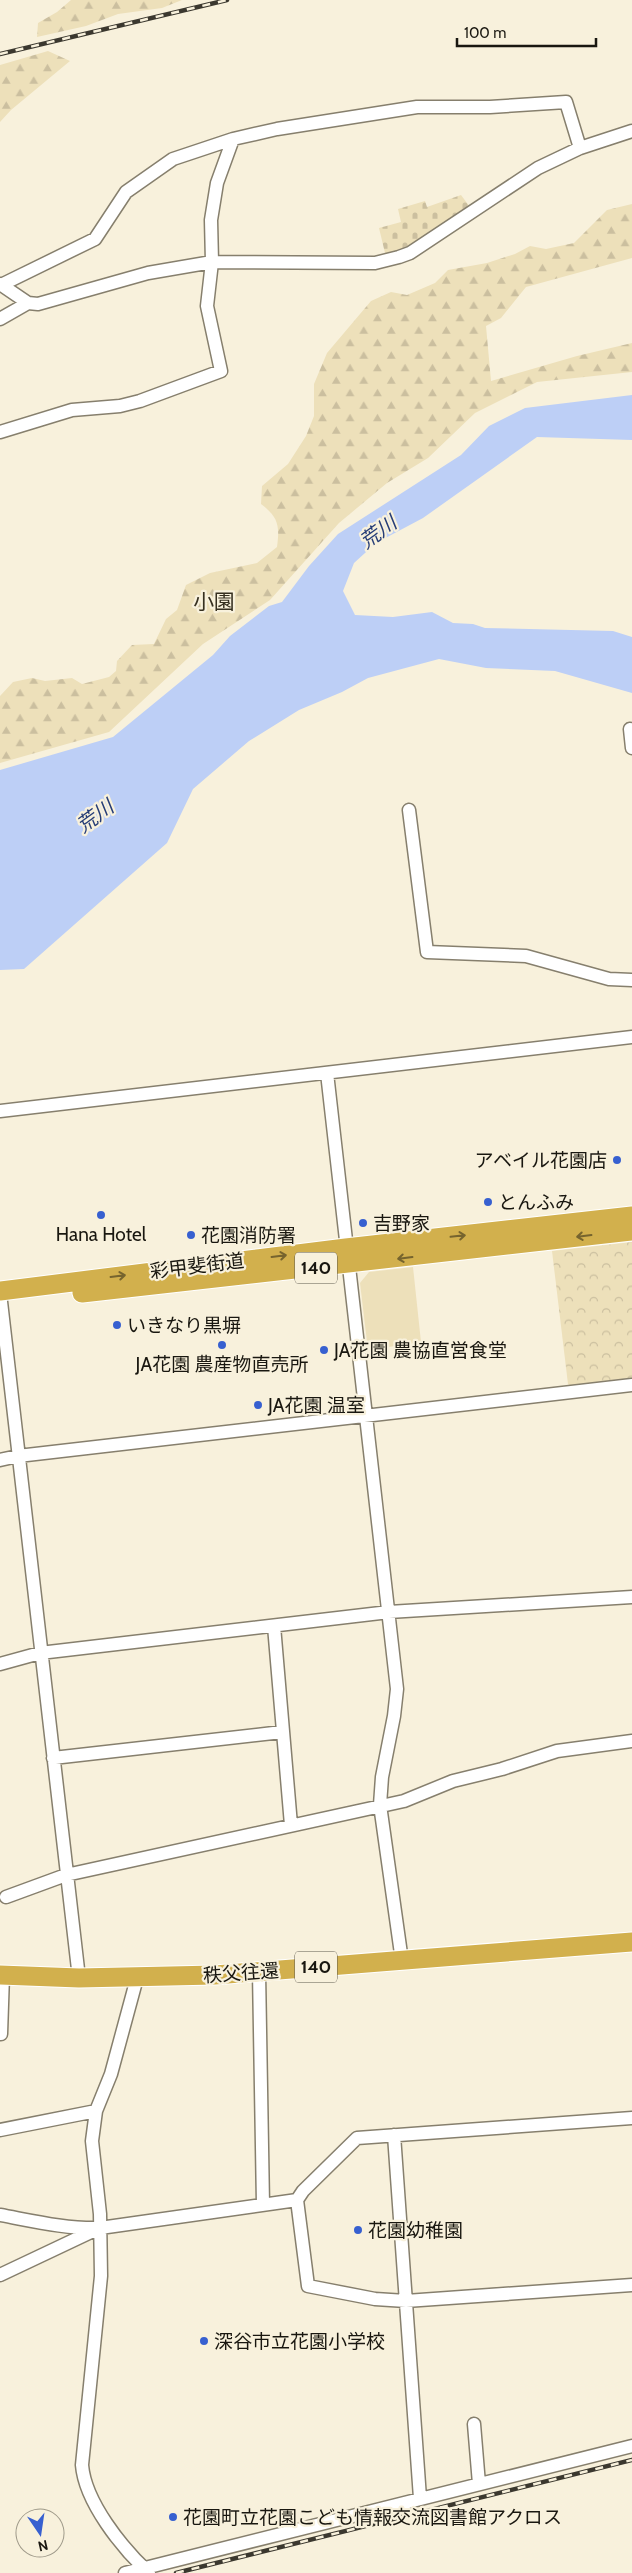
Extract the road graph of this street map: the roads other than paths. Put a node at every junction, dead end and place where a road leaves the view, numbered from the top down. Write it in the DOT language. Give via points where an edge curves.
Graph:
graph roads {
  1 [pos="632,131"];
  2 [pos="233,139"];
  3 [pos="580,148"];
  4 [pos="212,262"];
  5 [pos="0,284"];
  6 [pos="28,303"];
  7 [pos="0,319"];
  8 [pos="0,432"];
  9 [pos="630,729"];
  10 [pos="632,748"];
  11 [pos="409,810"];
  12 [pos="632,980"];
  13 [pos="632,1037"];
  14 [pos="327,1073"];
  15 [pos="0,1111"];
  16 [pos="632,1216"];
  17 [pos="632,1231"];
  18 [pos="347,1256"];
  19 [pos="0,1297"];
  20 [pos="632,1385"];
  21 [pos="366,1416"];
  22 [pos="18,1456"];
  23 [pos="0,1460"];
  24 [pos="632,1597"];
  25 [pos="389,1612"];
  26 [pos="274,1626"];
  27 [pos="40,1653"];
  28 [pos="0,1664"];
  29 [pos="282,1732"];
  30 [pos="632,1741"];
  31 [pos="53,1758"];
  32 [pos="380,1806"];
  33 [pos="291,1825"];
  34 [pos="66,1875"];
  35 [pos="6,1897"];
  36 [pos="632,1942"];
  37 [pos="402,1961"];
  38 [pos="259,1972"];
  39 [pos="2,1975"];
  40 [pos="79,1978"];
  41 [pos="137,1978"];
  42 [pos="1,2034"];
  43 [pos="96,2111"];
  44 [pos="632,2118"];
  45 [pos="0,2130"];
  46 [pos="394,2135"];
  47 [pos="297,2200"];
  48 [pos="263,2205"];
  49 [pos="0,2214"];
  50 [pos="100,2228"];
  51 [pos="0,2275"];
  52 [pos="632,2284"];
  53 [pos="406,2301"];
  54 [pos="474,2424"];
  55 [pos="632,2446"];
  56 [pos="479,2484"];
  57 [pos="420,2498"];
  58 [pos="146,2571"];
  59 [pos="125,2573"];
  1 -- 3 [label="street"];
  2 -- 3 [label="street" via="417,107 566,102"];
  2 -- 4 [label="street" via="216,192 211,220"];
  2 -- 5 [label="street" via="173,159 126,192 95,239"];
  3 -- 4 [label="street" via="517,180 410,253 399,257 375,263"];
  4 -- 6 [label="street" via="148,273 54,301"];
  4 -- 8 [label="street" via="207,306 221,371 140,401 72,410"];
  5 -- 6 [label="street"];
  6 -- 7 [label="street"];
  9 -- 10 [label="street"];
  11 -- 12 [label="street" via="427,952 526,956 609,979"];
  13 -- 14 [label="street"];
  14 -- 15 [label="street"];
  14 -- 18 [label="street"];
  18 -- 16 [label="highway, 彩甲斐街道 / 140, one-way"];
  17 -- 18 [label="highway, 彩甲斐街道 / 140, one-way"];
  18 -- 19 [label="highway, 彩甲斐街道 / 140"];
  18 -- 21 [label="street"];
  19 -- 22 [label="street"];
  20 -- 21 [label="street"];
  21 -- 22 [label="street"];
  21 -- 25 [label="street"];
  22 -- 23 [label="street"];
  22 -- 27 [label="street"];
  24 -- 25 [label="street"];
  25 -- 26 [label="street"];
  25 -- 32 [label="street" via="397,1689"];
  26 -- 27 [label="street"];
  26 -- 29 [label="street"];
  27 -- 28 [label="street"];
  27 -- 31 [label="street"];
  29 -- 31 [label="street"];
  29 -- 33 [label="street"];
  30 -- 32 [label="street" via="557,1751"];
  31 -- 34 [label="street"];
  32 -- 33 [label="street"];
  32 -- 37 [label="street"];
  33 -- 34 [label="street"];
  34 -- 35 [label="street"];
  34 -- 40 [label="street"];
  36 -- 37 [label="highway, 秩父往還 / 140"];
  37 -- 38 [label="highway, 秩父往還 / 140"];
  38 -- 41 [label="highway, 秩父往還 / 140"];
  38 -- 48 [label="street"];
  39 -- 40 [label="highway, 秩父往還 / 140"];
  39 -- 42 [label="street"];
  40 -- 41 [label="highway, 秩父往還 / 140"];
  41 -- 43 [label="street"];
  43 -- 45 [label="street"];
  43 -- 50 [label="street" via="92,2141"];
  44 -- 46 [label="street"];
  46 -- 47 [label="street" via="357,2138"];
  46 -- 53 [label="street"];
  47 -- 48 [label="street"];
  47 -- 53 [label="street" via="308,2286 375,2299"];
  48 -- 50 [label="street"];
  49 -- 50 [label="street" via="43,2223"];
  50 -- 51 [label="street" via="77,2236"];
  50 -- 58 [label="street" via="101,2276 82,2456 83,2480 126,2549"];
  52 -- 53 [label="street"];
  53 -- 57 [label="street"];
  54 -- 56 [label="street"];
  55 -- 56 [label="street"];
  56 -- 57 [label="street"];
  57 -- 58 [label="street"];
  58 -- 59 [label="street"];
}
